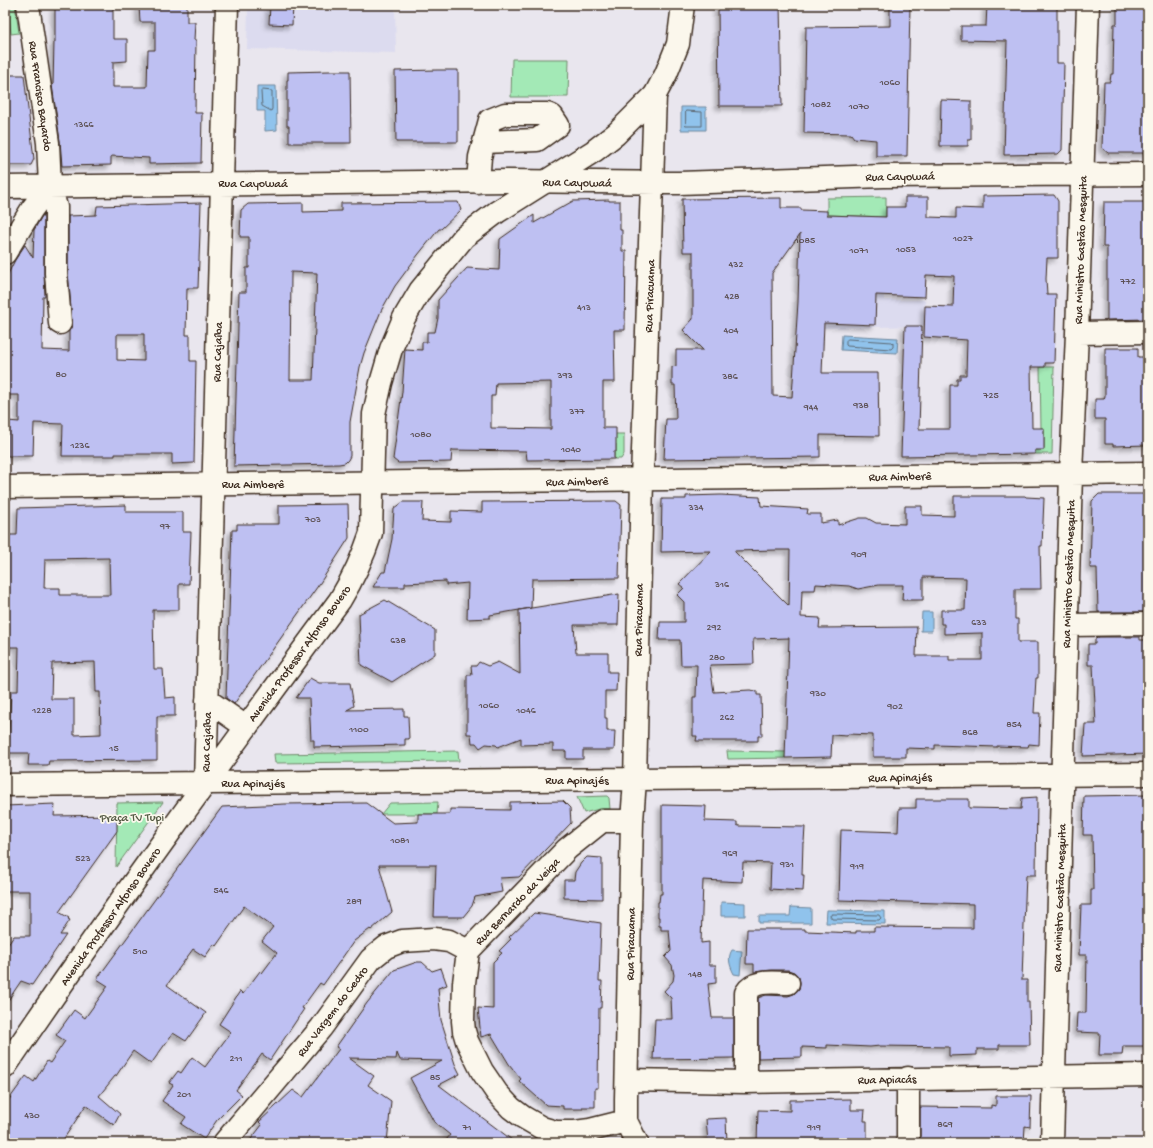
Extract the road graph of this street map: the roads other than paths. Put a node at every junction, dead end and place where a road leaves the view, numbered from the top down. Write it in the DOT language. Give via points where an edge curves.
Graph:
graph roads {
  1 [pos="28,5"];
  2 [pos="227,5"];
  3 [pos="683,5"];
  4 [pos="1088,5"];
  5 [pos="655,95"];
  6 [pos="484,142"];
  7 [pos="1082,174"];
  8 [pos="1148,174"];
  9 [pos="545,181"];
  10 [pos="478,182"];
  11 [pos="653,182"];
  12 [pos="221,183"];
  13 [pos="50,186"];
  14 [pos="5,187"];
  15 [pos="5,253"];
  16 [pos="60,323"];
  17 [pos="1148,332"];
  18 [pos="1077,333"];
  19 [pos="1148,473"];
  20 [pos="1071,474"];
  21 [pos="642,480"];
  22 [pos="372,483"];
  23 [pos="213,484"];
  24 [pos="5,487"];
  25 [pos="1148,624"];
  26 [pos="1067,625"];
  27 [pos="207,700"];
  28 [pos="246,727"];
  29 [pos="1148,774"];
  30 [pos="1063,775"];
  31 [pos="635,780"];
  32 [pos="205,783"];
  33 [pos="5,785"];
  34 [pos="632,821"];
  35 [pos="468,951"];
  36 [pos="788,983"];
  37 [pos="5,1067"];
  38 [pos="1148,1075"];
  39 [pos="1054,1076"];
  40 [pos="908,1078"];
  41 [pos="627,1080"];
  42 [pos="746,1082"];
  43 [pos="626,1121"];
  44 [pos="224,1143"];
  45 [pos="637,1143"];
  46 [pos="908,1143"];
  47 [pos="1052,1143"];
  1 -- 13 [label="street, Rua Francisco Bayardo" via="48,143"];
  2 -- 12 [label="street, Rua Cajaíba"];
  3 -- 5 [label="street, Avenida Professor Alfonso Bovero" via="678,44"];
  4 -- 7 [label="street, Rua Ministro Gastão Mesquita"];
  5 -- 9 [label="street, Avenida Professor Alfonso Bovero" via="616,134 594,151"];
  5 -- 11 [label="street, Rua Piracuama"];
  6 -- 10 [label="street"];
  7 -- 8 [label="street, Rua Cayowaá"];
  7 -- 11 [label="street, Rua Cayowaá"];
  7 -- 18 [label="street, Rua Ministro Gastão Mesquita"];
  9 -- 10 [label="street, Rua Cayowaá"];
  9 -- 11 [label="street, Rua Cayowaá"];
  9 -- 22 [label="street, Avenida Professor Alfonso Bovero" via="464,237 420,291 404,318 391,349 374,414"];
  10 -- 12 [label="street, Rua Cayowaá"];
  11 -- 21 [label="street, Rua Piracuama"];
  12 -- 13 [label="street, Rua Cayowaá"];
  12 -- 23 [label="street, Rua Cajaíba"];
  13 -- 14 [label="street, Rua Cayowaá"];
  13 -- 15 [label="street" via="32,209"];
  13 -- 16 [label="street, Rua Francisco Bayardo" via="56,207 56,273"];
  17 -- 18 [label="street"];
  18 -- 20 [label="street, Rua Ministro Gastão Mesquita"];
  19 -- 20 [label="street, Rua Aimberê"];
  20 -- 21 [label="street, Rua Aimberê"];
  20 -- 26 [label="street, Rua Ministro Gastão Mesquita"];
  21 -- 22 [label="street, Rua Aimberê"];
  21 -- 31 [label="street, Rua Piracuama"];
  22 -- 23 [label="street, Rua Aimberê"];
  22 -- 28 [label="street, Avenida Professor Alfonso Bovero" via="371,532 355,576"];
  23 -- 24 [label="street, Rua Aimberê"];
  23 -- 27 [label="street, Rua Cajaíba"];
  25 -- 26 [label="street"];
  26 -- 30 [label="street, Rua Ministro Gastão Mesquita"];
  27 -- 28 [label="street, Rua Cajaíba"];
  27 -- 32 [label="street, Rua Cajaíba"];
  28 -- 32 [label="street, Avenida Professor Alfonso Bovero"];
  29 -- 30 [label="street, Rua Apinajés"];
  30 -- 31 [label="street, Rua Apinajés"];
  30 -- 39 [label="street, Rua Ministro Gastão Mesquita"];
  31 -- 32 [label="street, Rua Apinajés"];
  31 -- 34 [label="street, Rua Piracuama"];
  32 -- 33 [label="street, Rua Apinajés"];
  32 -- 37 [label="street, Avenida Professor Alfonso Bovero"];
  34 -- 35 [label="street, Rua Bernardo da Veiga" via="602,821 580,838"];
  34 -- 41 [label="street, Rua Piracuama"];
  35 -- 43 [label="street, Rua Bernardo da Veiga" via="464,983 464,1031 473,1054 497,1093 523,1117 542,1128 556,1132 590,1130"];
  35 -- 44 [label="street, Rua Vargem do Cedro" via="449,941 434,939 402,941 386,947 371,959 321,1028"];
  36 -- 42 [label="street" via="758,984 749,988 746,993"];
  38 -- 39 [label="street, Rua Apiacás"];
  39 -- 40 [label="street, Rua Apiacás"];
  39 -- 47 [label="street, Rua Ministro Gastão Mesquita"];
  40 -- 42 [label="street, Rua Apiacás"];
  40 -- 46 [label="street"];
  41 -- 42 [label="street, Rua Apiacás"];
  41 -- 43 [label="street, Rua Piracuama"];
  43 -- 45 [label="street, Rua Piracuama"];
}
